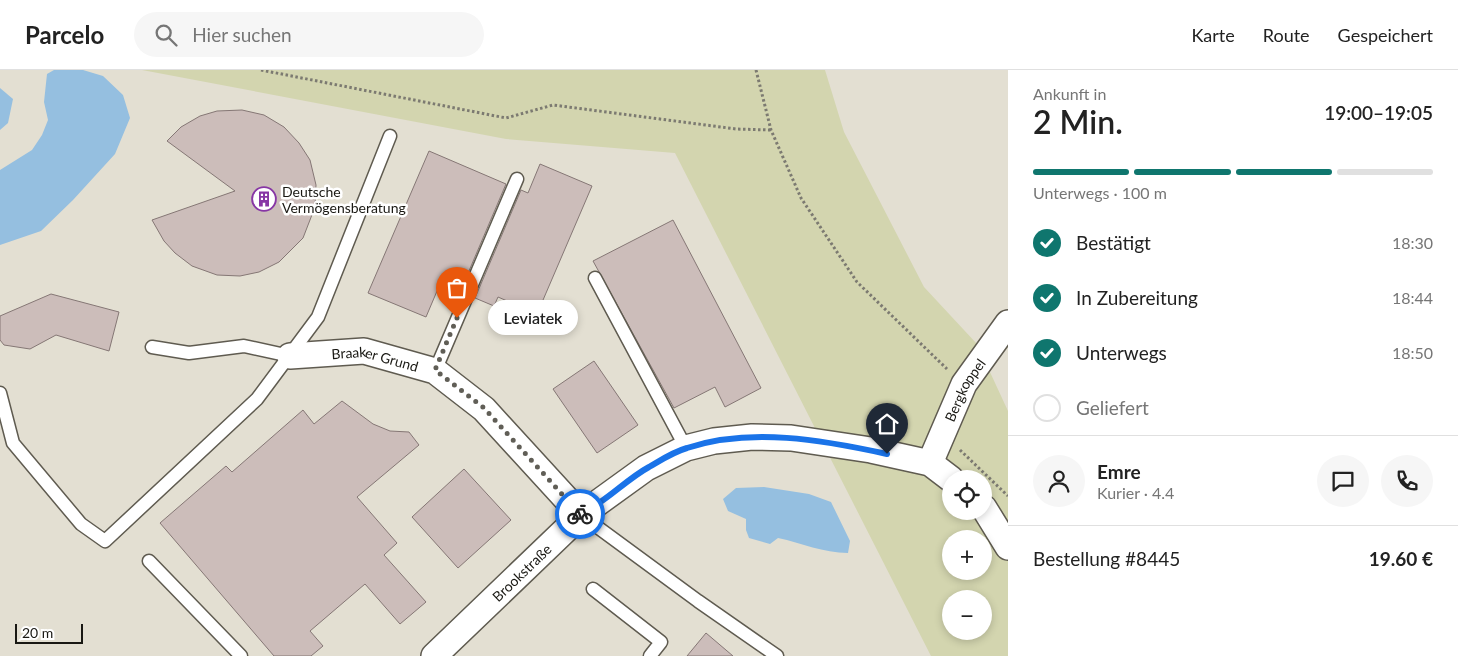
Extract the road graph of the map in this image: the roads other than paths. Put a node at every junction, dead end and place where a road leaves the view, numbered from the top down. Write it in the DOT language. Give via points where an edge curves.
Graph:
graph roads {
  1 [pos="390,136"];
  2 [pos="516,179"];
  3 [pos="595,278"];
  4 [pos="1008,323"];
  5 [pos="152,347"];
  6 [pos="290,356"];
  7 [pos="435,370"];
  8 [pos="0,393"];
  9 [pos="686,448"];
  10 [pos="930,463"];
  11 [pos="942,472"];
  12 [pos="581,515"];
  13 [pos="991,520"];
  14 [pos="1008,547"];
  15 [pos="149,562"];
  16 [pos="593,589"];
  17 [pos="241,656"];
  18 [pos="434,656"];
  19 [pos="650,656"];
  20 [pos="777,656"];
  1 -- 6 [label="lane" via="318,317"];
  2 -- 7 [label="lane"];
  3 -- 9 [label="lane"];
  4 -- 10 [label="street, Bergkoppel" via="964,384"];
  5 -- 6 [label="lane" via="189,354 244,346"];
  6 -- 7 [label="street, Braaker Grund" via="364,351"];
  6 -- 8 [label="lane" via="257,400 105,541 80,524 13,443"];
  7 -- 12 [label="street, Braaker Grund" via="484,408"];
  9 -- 10 [label="street, Brookstraße" via="752,437 791,438"];
  9 -- 12 [label="street, Brookstraße" via="646,468"];
  10 -- 11 [label="street, Brookstraße"];
  12 -- 18 [label="street, Brookstraße"];
  12 -- 20 [label="lane"];
  13 -- 14 [label="street"];
  15 -- 17 [label="lane"];
  16 -- 19 [label="lane" via="661,642"];
}
